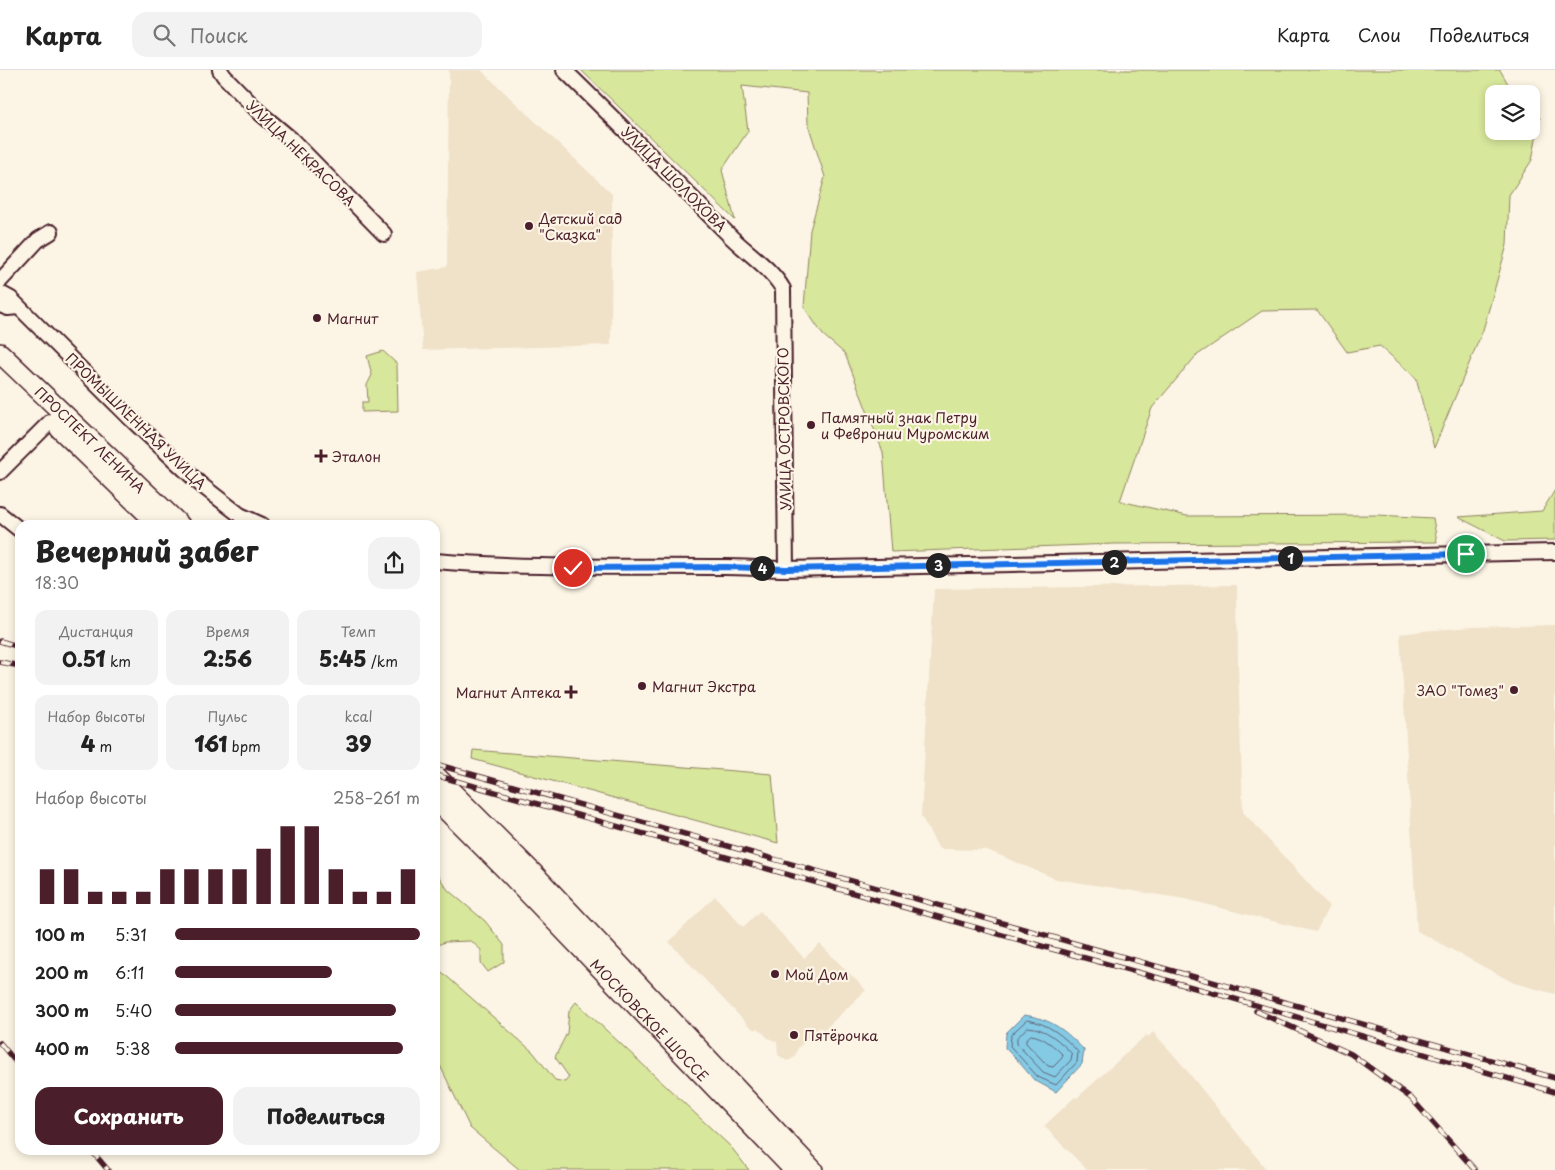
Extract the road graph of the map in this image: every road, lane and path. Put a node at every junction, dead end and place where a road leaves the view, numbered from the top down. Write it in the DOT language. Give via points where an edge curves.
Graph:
graph roads {
  1 [pos="220,70"];
  2 [pos="564,70"];
  3 [pos="50,232"];
  4 [pos="384,234"];
  5 [pos="0,281"];
  6 [pos="783,289"];
  7 [pos="0,293"];
  8 [pos="6,307"];
  9 [pos="0,353"];
  10 [pos="0,371"];
  11 [pos="51,421"];
  12 [pos="0,472"];
  13 [pos="0,514"];
  14 [pos="154,520"];
  15 [pos="175,520"];
  16 [pos="251,520"];
  17 [pos="15,526"];
  18 [pos="1555,552"];
  19 [pos="440,560"];
  20 [pos="786,569"];
  21 [pos="440,780"];
  22 [pos="440,804"];
  23 [pos="794,1170"];
  24 [pos="813,1170"];
  1 -- 4 [label="street, УЛИЦА НЕКРАСОВА"];
  2 -- 6 [label="street, УЛИЦА ШОЛОХОВА" via="731,237 777,278"];
  3 -- 5 [label="street" via="38,240"];
  6 -- 20 [label="street, УЛИЦА ОСТРОВСКОГО"];
  7 -- 8 [label="street, ПРОМЫШЛЕННАЯ УЛИЦА" via="11,299"];
  8 -- 16 [label="street, ПРОМЫШЛЕННАЯ УЛИЦА" via="200,484"];
  9 -- 15 [label="main road, ПРОСПЕКТ ЛЕНИНА"];
  10 -- 11 [label="main road, ПРОСПЕКТ ЛЕНИНА"];
  11 -- 12 [label="street"];
  11 -- 14 [label="main road, ПРОСПЕКТ ЛЕНИНА"];
  13 -- 17 [label="street"];
  18 -- 20 [label="street"];
  19 -- 20 [label="street" via="573,568"];
  21 -- 24 [label="main road, МОСКОВСКОЕ ШОССЕ"];
  22 -- 23 [label="main road, МОСКОВСКОЕ ШОССЕ"];
}
